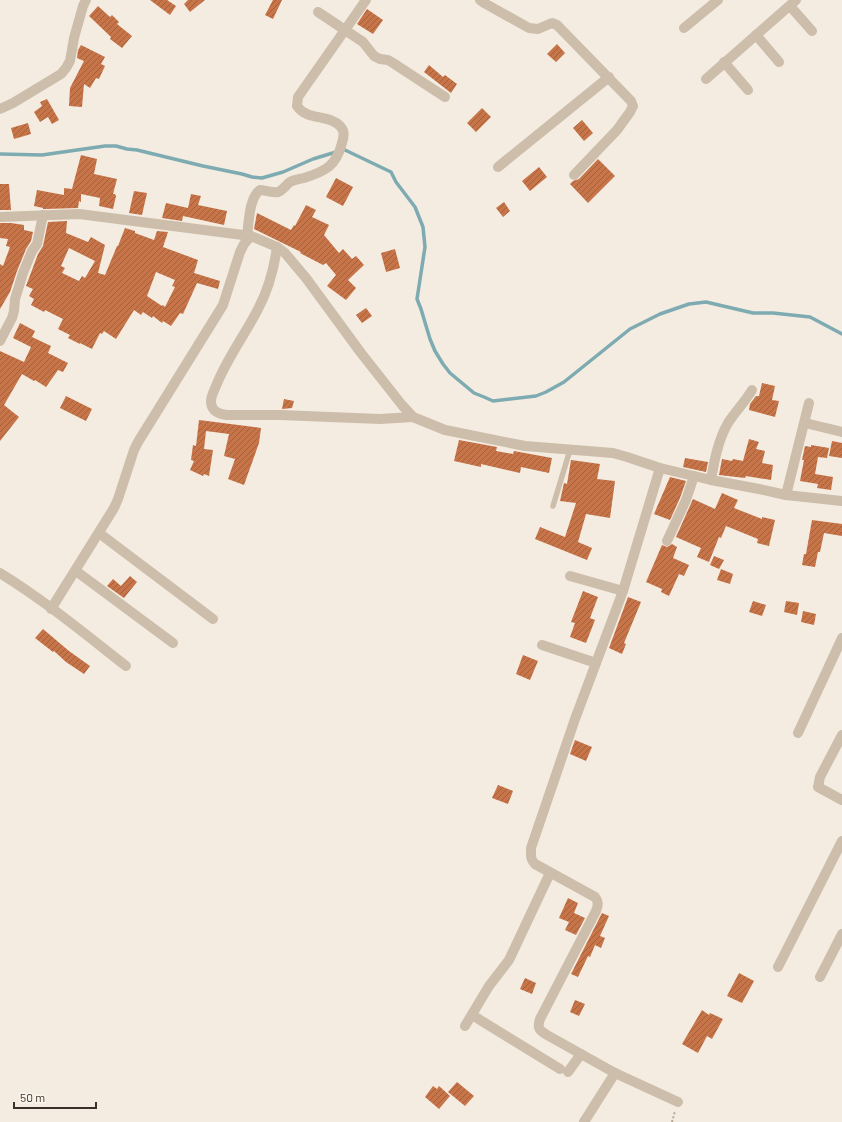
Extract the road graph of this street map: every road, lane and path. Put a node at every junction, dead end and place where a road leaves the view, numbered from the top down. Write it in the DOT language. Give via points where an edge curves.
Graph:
graph roads {
  1 [pos="86,0"];
  2 [pos="366,0"];
  3 [pos="480,0"];
  4 [pos="718,0"];
  5 [pos="793,3"];
  6 [pos="318,12"];
  7 [pos="684,28"];
  8 [pos="345,31"];
  9 [pos="812,31"];
  10 [pos="756,35"];
  11 [pos="724,62"];
  12 [pos="778,62"];
  13 [pos="609,77"];
  14 [pos="706,78"];
  15 [pos="748,90"];
  16 [pos="445,97"];
  17 [pos="0,109"];
  18 [pos="498,167"];
  19 [pos="574,175"];
  20 [pos="43,214"];
  21 [pos="0,217"];
  22 [pos="249,235"];
  23 [pos="277,247"];
  24 [pos="0,341"];
  25 [pos="752,390"];
  26 [pos="809,403"];
  27 [pos="413,417"];
  28 [pos="805,424"];
  29 [pos="842,432"];
  30 [pos="570,450"];
  31 [pos="660,468"];
  32 [pos="694,476"];
  33 [pos="711,480"];
  34 [pos="786,495"];
  35 [pos="842,501"];
  36 [pos="553,506"];
  37 [pos="99,534"];
  38 [pos="666,541"];
  39 [pos="76,571"];
  40 [pos="0,573"];
  41 [pos="570,576"];
  42 [pos="623,591"];
  43 [pos="52,609"];
  44 [pos="213,619"];
  45 [pos="842,638"];
  46 [pos="172,643"];
  47 [pos="542,645"];
  48 [pos="596,664"];
  49 [pos="126,666"];
  50 [pos="798,733"];
  51 [pos="842,735"];
  52 [pos="842,800"];
  53 [pos="842,841"];
  54 [pos="550,873"];
  55 [pos="842,934"];
  56 [pos="778,967"];
  57 [pos="820,977"];
  58 [pos="472,1015"];
  59 [pos="465,1026"];
  60 [pos="581,1054"];
  61 [pos="615,1073"];
  62 [pos="678,1102"];
  63 [pos="584,1122"];
  1 -- 17 [label="street" via="66,68 61,74"];
  2 -- 8 [label="street"];
  3 -- 13 [label="street" via="529,28 538,29 552,23 557,25"];
  4 -- 7 [label="street"];
  5 -- 9 [label="street"];
  5 -- 10 [label="street"];
  6 -- 8 [label="street"];
  8 -- 16 [label="street" via="363,42 374,56 388,60"];
  8 -- 22 [label="street" via="298,97 297,103 298,108 310,115 340,125 344,134 341,148 327,169 291,181 277,192 260,190 254,196"];
  10 -- 11 [label="street"];
  10 -- 12 [label="street"];
  11 -- 14 [label="street"];
  11 -- 15 [label="street"];
  13 -- 18 [label="street"];
  13 -- 19 [label="street" via="632,101 633,106 617,130"];
  20 -- 21 [label="street"];
  20 -- 22 [label="street" via="79,214"];
  20 -- 24 [label="street" via="37,244 23,273 12,318"];
  22 -- 23 [label="street"];
  22 -- 37 [label="street" via="240,252 223,305 138,442 118,499"];
  23 -- 27 [label="street" via="306,278 361,353"];
  23 -- 27 [label="street" via="275,265 265,295 221,373 211,399 213,410 227,415 380,419"];
  25 -- 33 [label="street" via="728,423 714,461"];
  26 -- 28 [label="street"];
  27 -- 30 [label="street" via="445,430 525,446"];
  28 -- 29 [label="street"];
  28 -- 34 [label="street"];
  30 -- 31 [label="street" via="613,453"];
  30 -- 36 [label="lane"];
  31 -- 32 [label="street"];
  31 -- 42 [label="street"];
  32 -- 33 [label="street"];
  32 -- 38 [label="street" via="686,500"];
  33 -- 34 [label="street"];
  34 -- 35 [label="street"];
  37 -- 39 [label="street"];
  37 -- 44 [label="street"];
  39 -- 43 [label="street"];
  39 -- 46 [label="street"];
  40 -- 43 [label="street"];
  41 -- 42 [label="street"];
  42 -- 48 [label="street"];
  43 -- 49 [label="street"];
  45 -- 50 [label="street"];
  47 -- 48 [label="street"];
  48 -- 54 [label="street" via="531,848 535,864"];
  51 -- 52 [label="street" via="820,777 818,787"];
  53 -- 56 [label="street"];
  54 -- 58 [label="street" via="509,960 489,986"];
  54 -- 60 [label="street" via="598,900 596,911 538,1024 541,1031"];
  55 -- 57 [label="street"];
  58 -- 59 [label="street"];
  58 -- 60 [label="street" via="564,1071"];
  60 -- 61 [label="street"];
  61 -- 62 [label="street"];
  61 -- 63 [label="street"];
}
